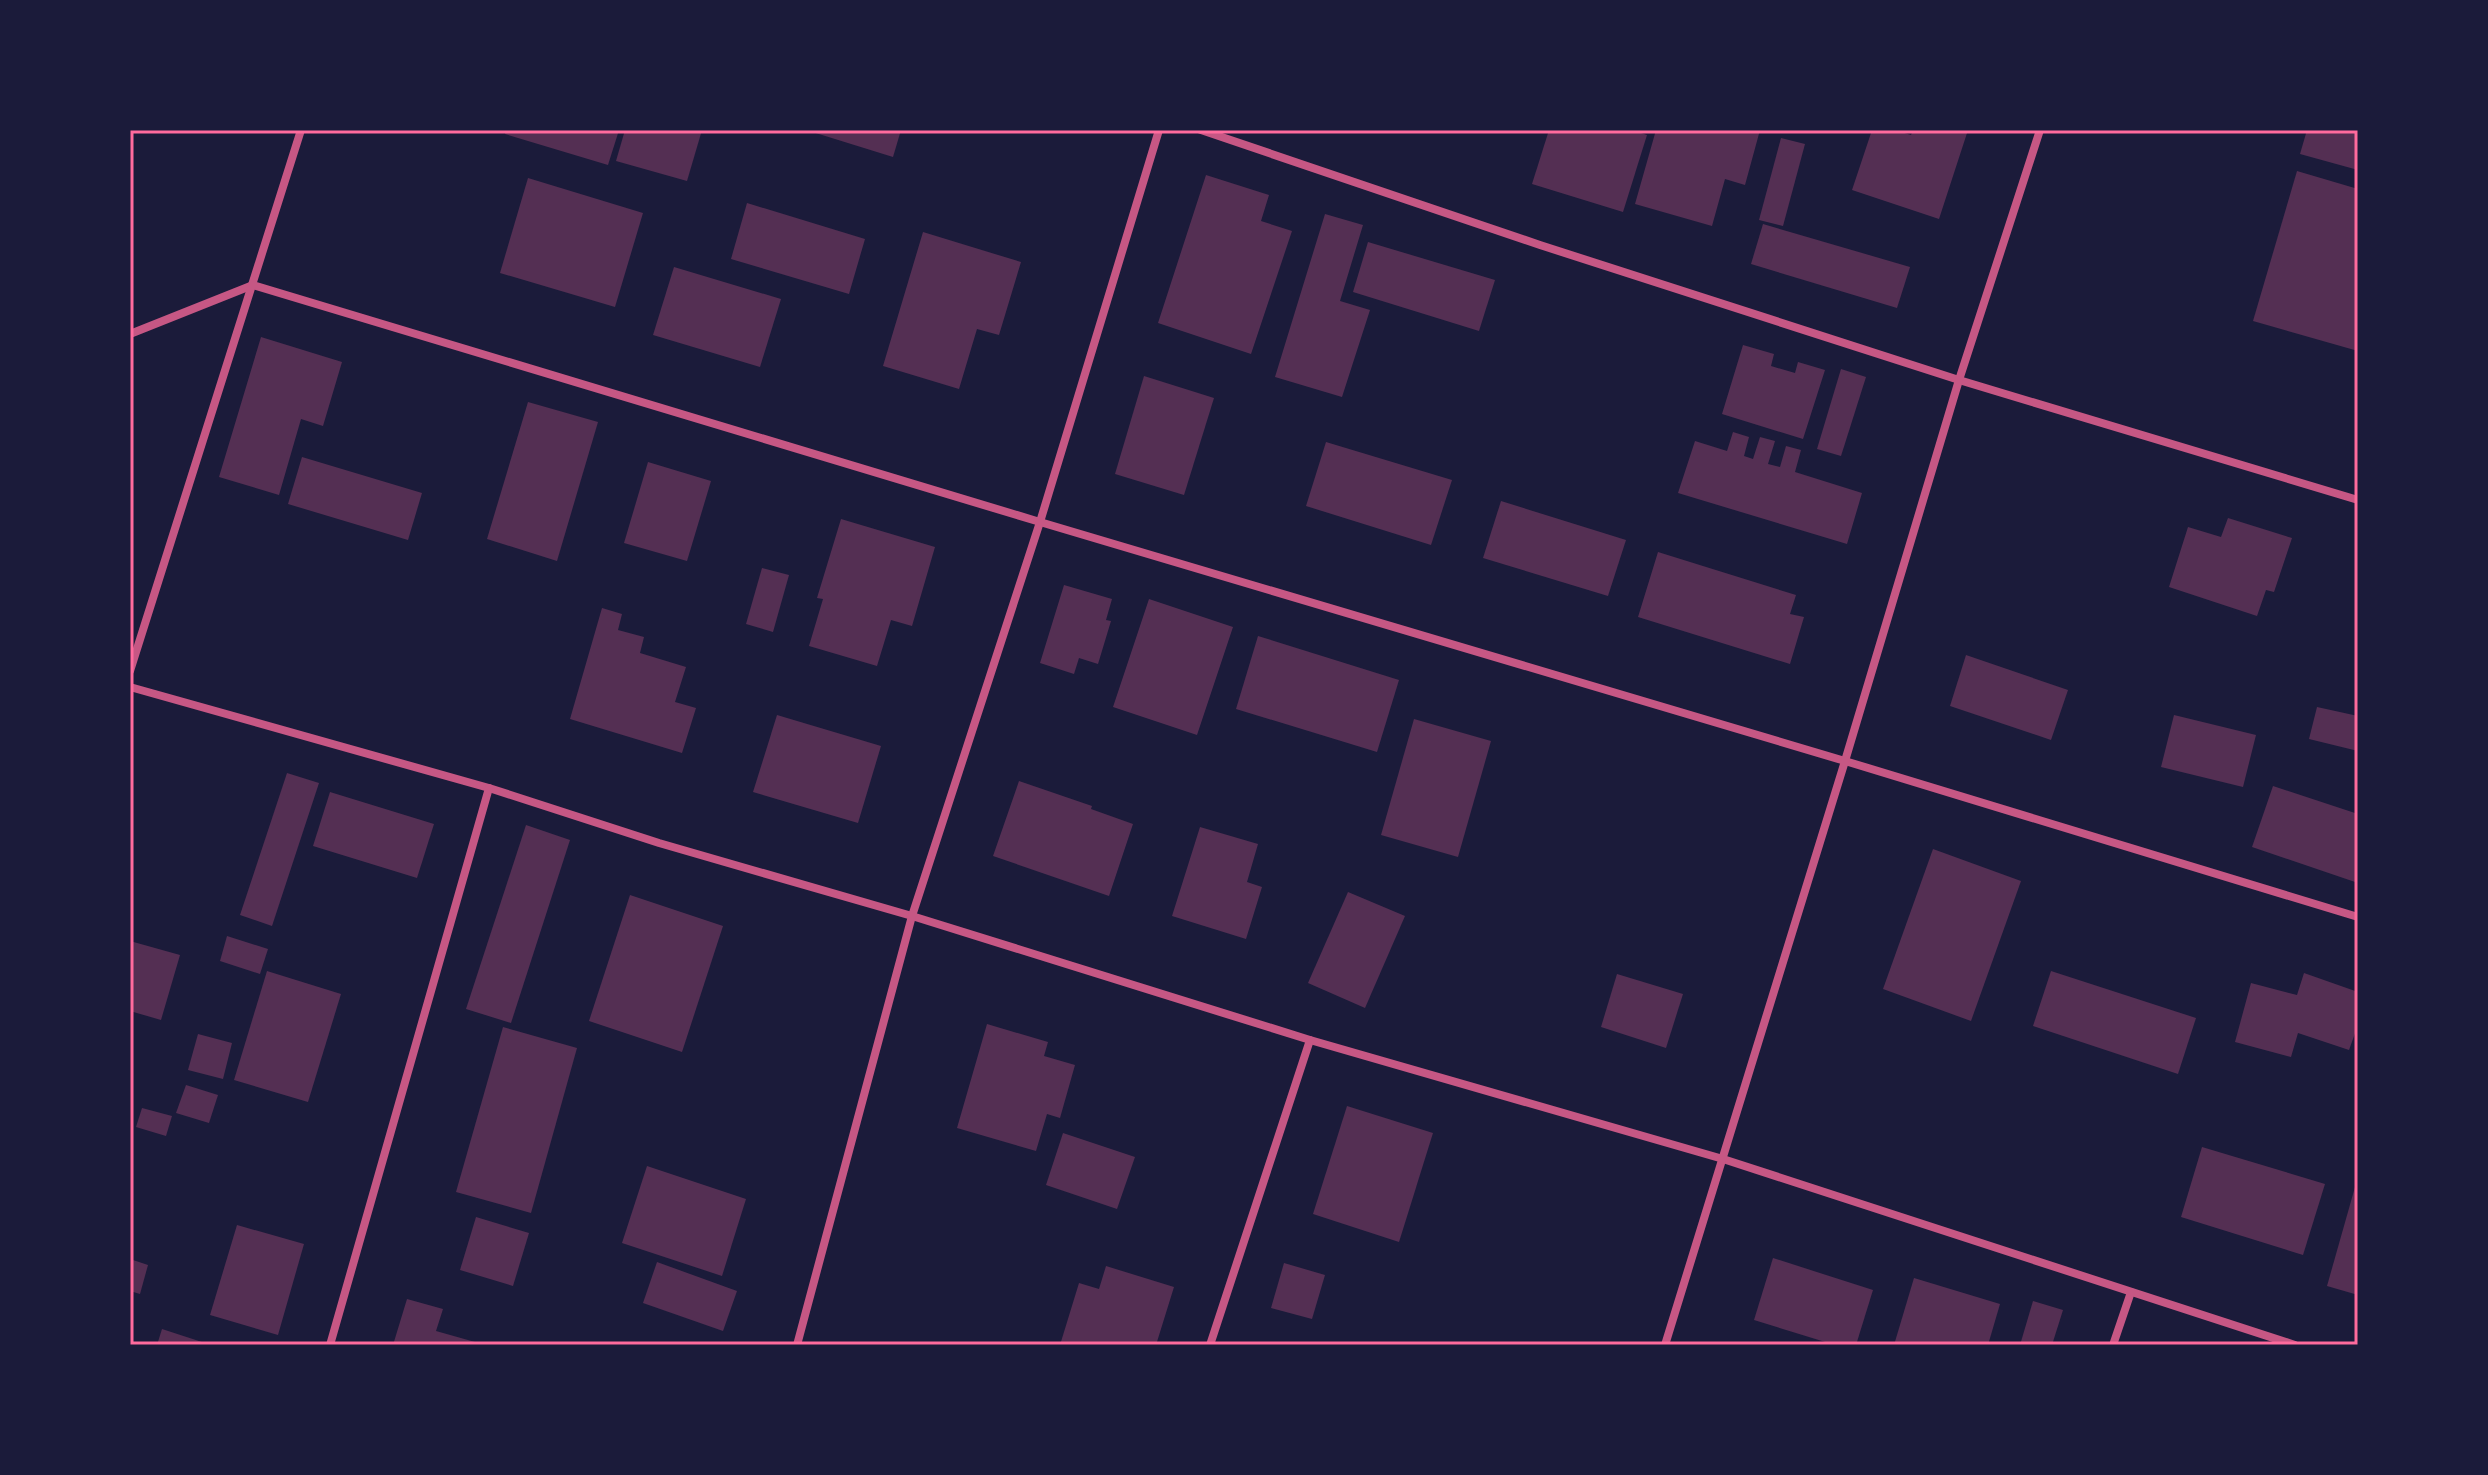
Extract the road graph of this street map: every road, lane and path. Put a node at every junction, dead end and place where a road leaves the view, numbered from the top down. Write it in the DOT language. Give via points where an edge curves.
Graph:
graph roads {
  1 [pos="301,130"];
  2 [pos="1159,130"];
  3 [pos="1201,130"];
  4 [pos="2040,130"];
  5 [pos="253,285"];
  6 [pos="130,334"];
  7 [pos="1959,380"];
  8 [pos="2358,500"];
  9 [pos="1040,522"];
  10 [pos="130,671"];
  11 [pos="130,687"];
  12 [pos="1845,761"];
  13 [pos="489,788"];
  14 [pos="912,916"];
  15 [pos="2358,917"];
  16 [pos="1310,1040"];
  17 [pos="1723,1159"];
  18 [pos="2131,1292"];
  19 [pos="330,1345"];
  20 [pos="797,1345"];
  21 [pos="1210,1345"];
  22 [pos="1665,1345"];
  23 [pos="2113,1345"];
  24 [pos="2295,1345"];
  1 -- 5 [label="street"];
  2 -- 9 [label="street"];
  3 -- 7 [label="street"];
  4 -- 7 [label="street"];
  5 -- 6 [label="street"];
  5 -- 9 [label="street"];
  5 -- 10 [label="street"];
  7 -- 8 [label="street"];
  7 -- 12 [label="street"];
  9 -- 12 [label="street"];
  9 -- 14 [label="street"];
  11 -- 13 [label="street"];
  12 -- 15 [label="street"];
  12 -- 17 [label="street"];
  13 -- 14 [label="street"];
  13 -- 19 [label="street"];
  14 -- 16 [label="street"];
  14 -- 20 [label="street"];
  16 -- 17 [label="street"];
  16 -- 21 [label="street"];
  17 -- 18 [label="street"];
  17 -- 22 [label="street"];
  18 -- 23 [label="street"];
  18 -- 24 [label="street"];
}
